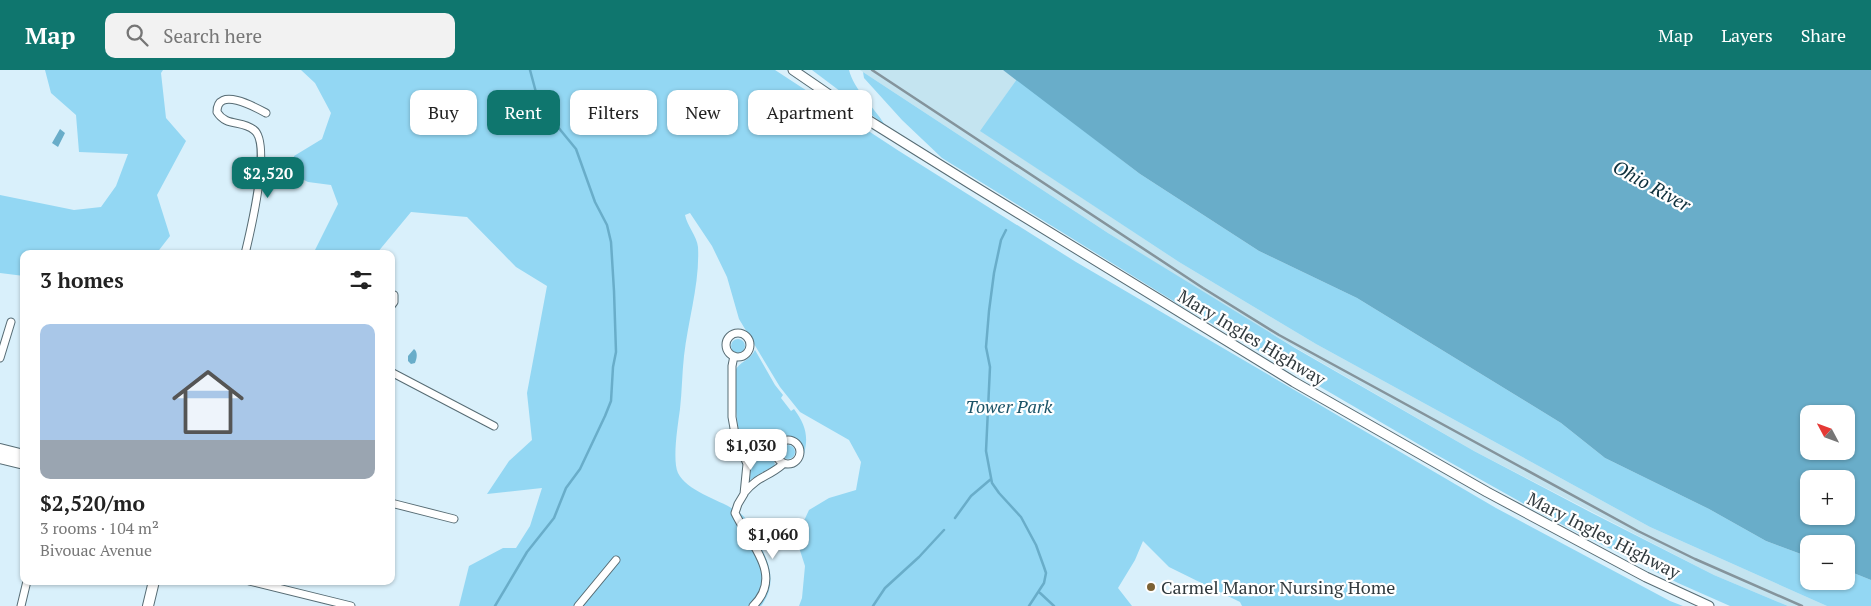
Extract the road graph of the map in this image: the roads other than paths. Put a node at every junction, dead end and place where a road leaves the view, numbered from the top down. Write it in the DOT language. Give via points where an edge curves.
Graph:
graph roads {
  1 [pos="793,70"];
  2 [pos="266,113"];
  3 [pos="246,250"];
  4 [pos="10,322"];
  5 [pos="734,356"];
  6 [pos="0,358"];
  7 [pos="395,374"];
  8 [pos="494,426"];
  9 [pos="0,449"];
  10 [pos="20,454"];
  11 [pos="0,458"];
  12 [pos="782,462"];
  13 [pos="20,463"];
  14 [pos="744,494"];
  15 [pos="395,504"];
  16 [pos="454,519"];
  17 [pos="616,560"];
  18 [pos="26,585"];
  19 [pos="153,585"];
  20 [pos="265,585"];
  21 [pos="21,606"];
  22 [pos="148,606"];
  23 [pos="350,606"];
  24 [pos="578,606"];
  25 [pos="753,606"];
  26 [pos="1709,606"];
  1 -- 26 [label="street, Mary Ingles Highway" via="969,184 1306,390 1495,497 1646,577"];
  2 -- 3 [label="street" via="236,100 227,99 217,107 223,120 253,129 260,141 259,191"];
  4 -- 6 [label="street"];
  5 -- 14 [label="street" via="732,417 747,464"];
  7 -- 8 [label="street"];
  9 -- 10 [label="main road"];
  11 -- 13 [label="main road"];
  12 -- 14 [label="street" via="756,480"];
  14 -- 25 [label="street" via="735,513 762,560 767,584"];
  15 -- 16 [label="street"];
  17 -- 24 [label="street"];
  18 -- 21 [label="street"];
  19 -- 22 [label="main road"];
  20 -- 23 [label="street"];
}
